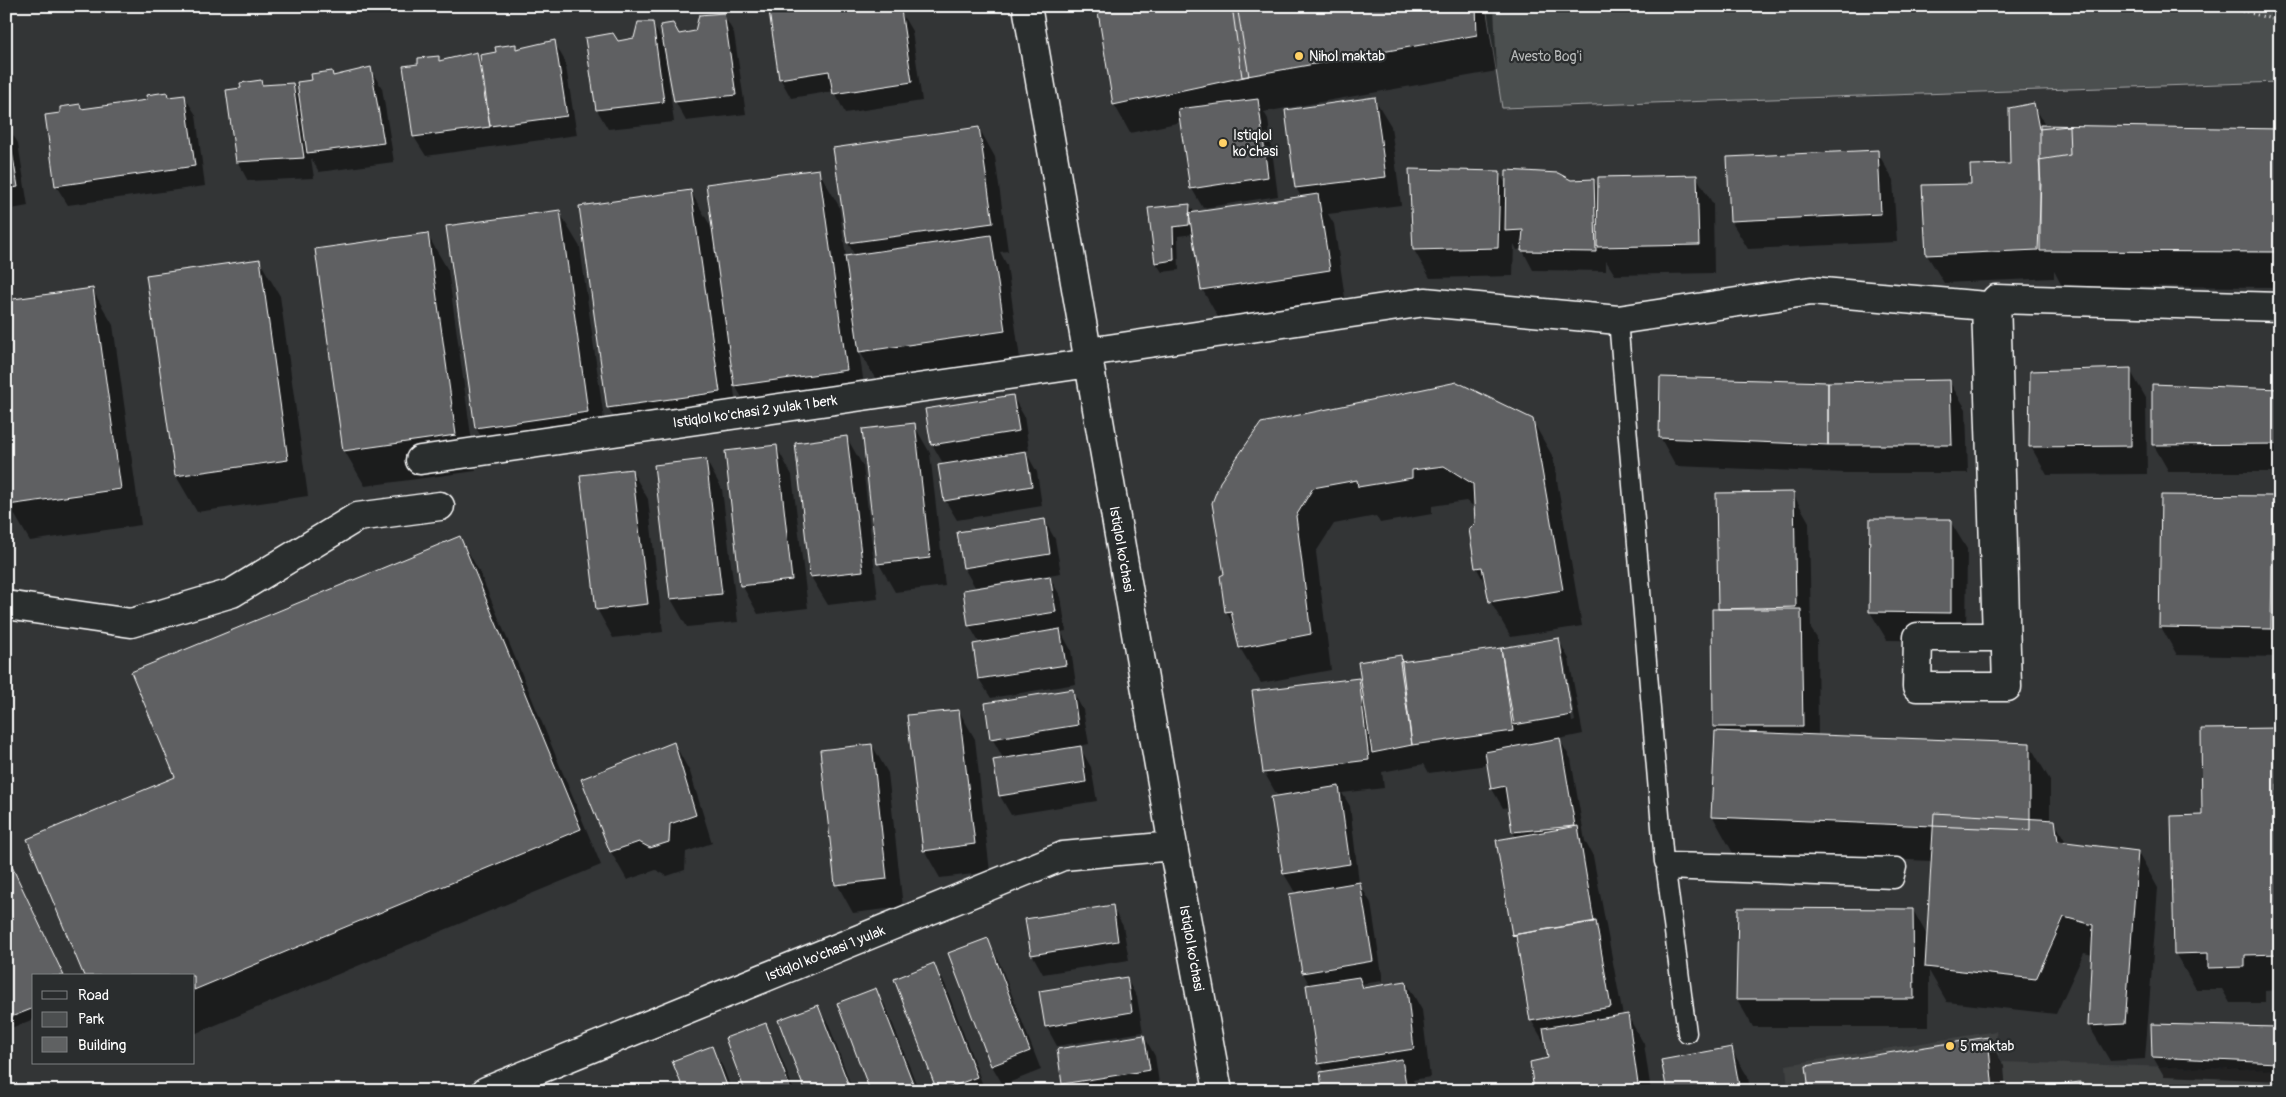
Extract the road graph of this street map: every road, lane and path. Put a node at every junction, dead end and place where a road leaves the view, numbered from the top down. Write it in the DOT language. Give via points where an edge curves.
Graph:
graph roads {
  1 [pos="1027,6"];
  2 [pos="2223,6"];
  3 [pos="2280,21"];
  4 [pos="2280,307"];
  5 [pos="1618,320"];
  6 [pos="1089,358"];
  7 [pos="420,460"];
  8 [pos="440,506"];
  9 [pos="6,605"];
  10 [pos="1173,846"];
  11 [pos="1687,1033"];
  12 [pos="486,1091"];
  13 [pos="1218,1091"];
  1 -- 6 [label="street, Istiqlol ko'chasi"];
  2 -- 3 [label="path"];
  4 -- 5 [label="street, Istiqlol ko'chasi 2 yulak 1 berk" via="1996,299 2008,686 1917,687 1918,637 1997,637 1986,306 1811,291"];
  5 -- 6 [label="street, Istiqlol ko'chasi 2 yulak 1 berk" via="1425,302"];
  5 -- 11 [label="lane" via="1664,862 1897,867 1894,879 1666,870"];
  6 -- 7 [label="street, Istiqlol ko'chasi 2 yulak 1 berk"];
  6 -- 10 [label="street, Istiqlol ko'chasi"];
  8 -- 9 [label="street" via="357,517 232,593 131,623"];
  10 -- 12 [label="street, Istiqlol ko'chasi 1 yulak" via="1063,856"];
  10 -- 13 [label="street, Istiqlol ko'chasi"];
}
